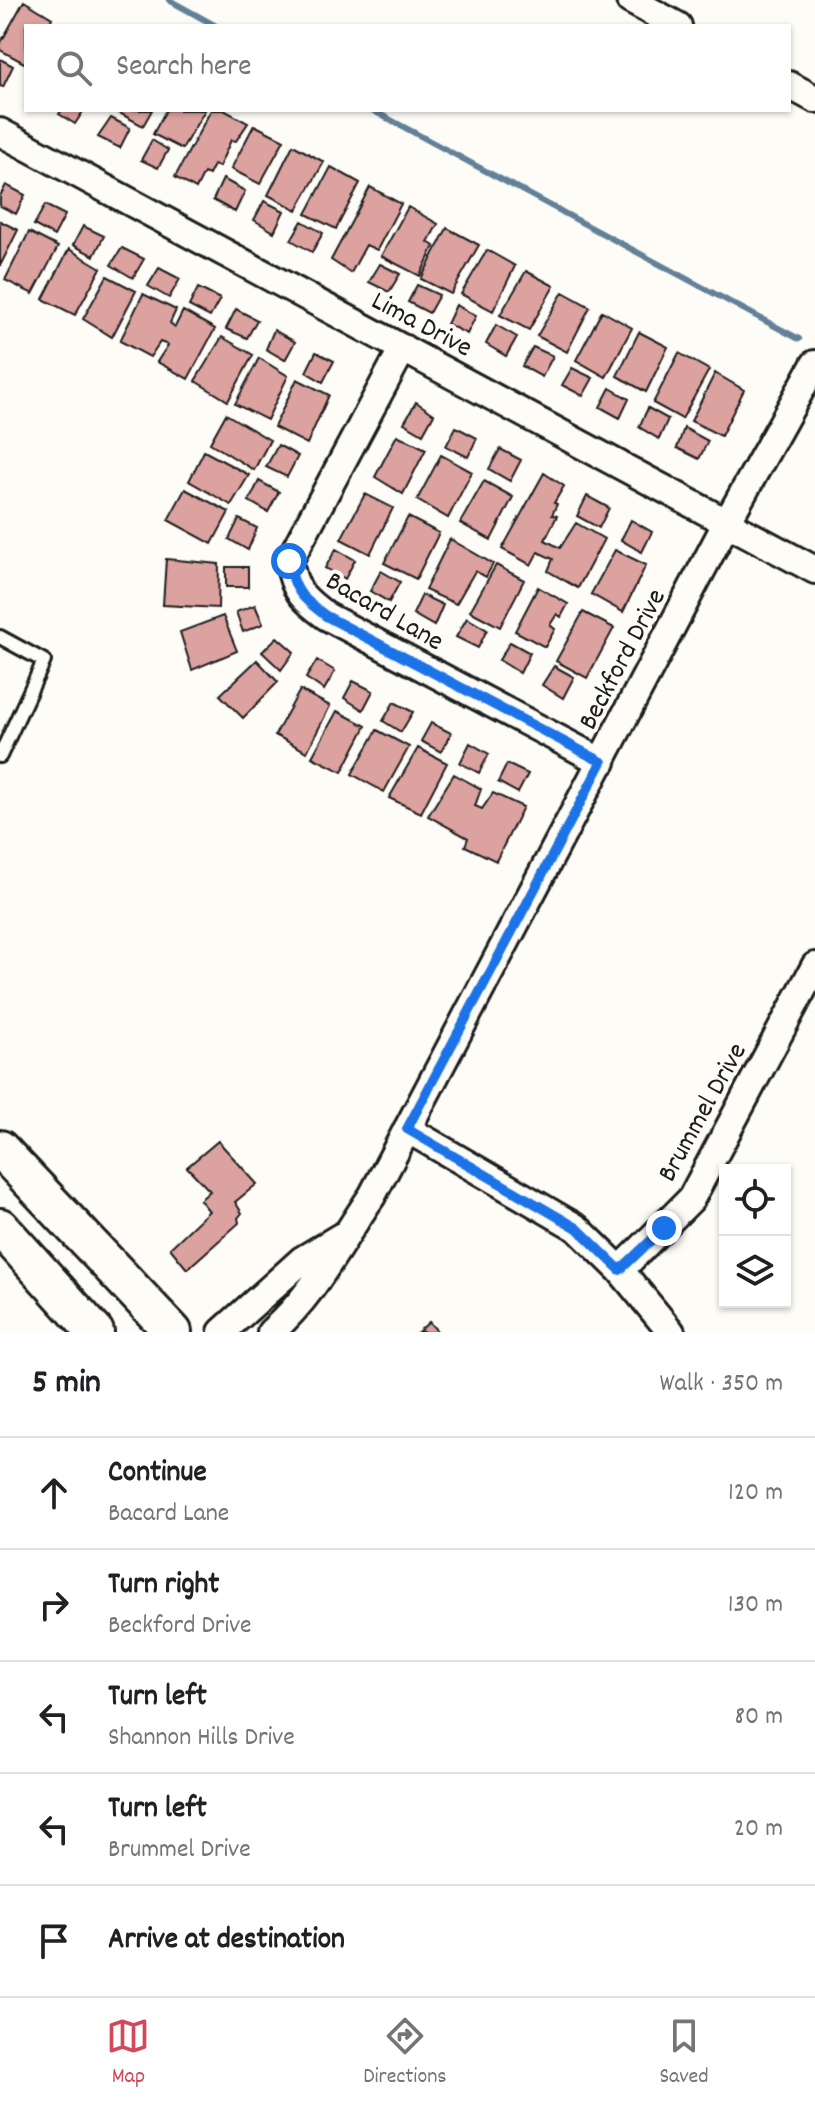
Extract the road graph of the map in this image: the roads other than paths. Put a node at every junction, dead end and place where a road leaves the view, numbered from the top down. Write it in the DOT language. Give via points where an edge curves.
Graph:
graph roads {
  1 [pos="630,0"];
  2 [pos="674,24"];
  3 [pos="791,86"];
  4 [pos="815,99"];
  5 [pos="0,132"];
  6 [pos="403,348"];
  7 [pos="815,364"];
  8 [pos="727,522"];
  9 [pos="815,570"];
  10 [pos="0,637"];
  11 [pos="0,756"];
  12 [pos="602,762"];
  13 [pos="815,966"];
  14 [pos="407,1129"];
  15 [pos="0,1149"];
  16 [pos="0,1227"];
  17 [pos="345,1234"];
  18 [pos="620,1270"];
  19 [pos="95,1332"];
  20 [pos="173,1332"];
  21 [pos="222,1332"];
  22 [pos="271,1332"];
  23 [pos="671,1332"];
  1 -- 2 [label="street"];
  3 -- 4 [label="street"];
  5 -- 6 [label="street, Lima Drive"];
  6 -- 8 [label="street, Lima Drive"];
  6 -- 12 [label="street, Bacard Lane" via="289,561 293,585 326,616"];
  7 -- 8 [label="street, Beckford Drive"];
  8 -- 9 [label="street, Lima Drive"];
  8 -- 12 [label="street, Beckford Drive"];
  10 -- 11 [label="lane" via="44,661"];
  12 -- 14 [label="street, Beckford Drive"];
  13 -- 18 [label="street, Brummel Drive" via="691,1199"];
  14 -- 17 [label="street, Beckford Drive"];
  14 -- 18 [label="street" via="577,1228"];
  15 -- 20 [label="main road"];
  16 -- 19 [label="main road"];
  17 -- 21 [label="street, Beckford Drive" via="302,1260"];
  17 -- 22 [label="street, Beckford Drive" via="318,1282"];
  18 -- 23 [label="street"];
}
